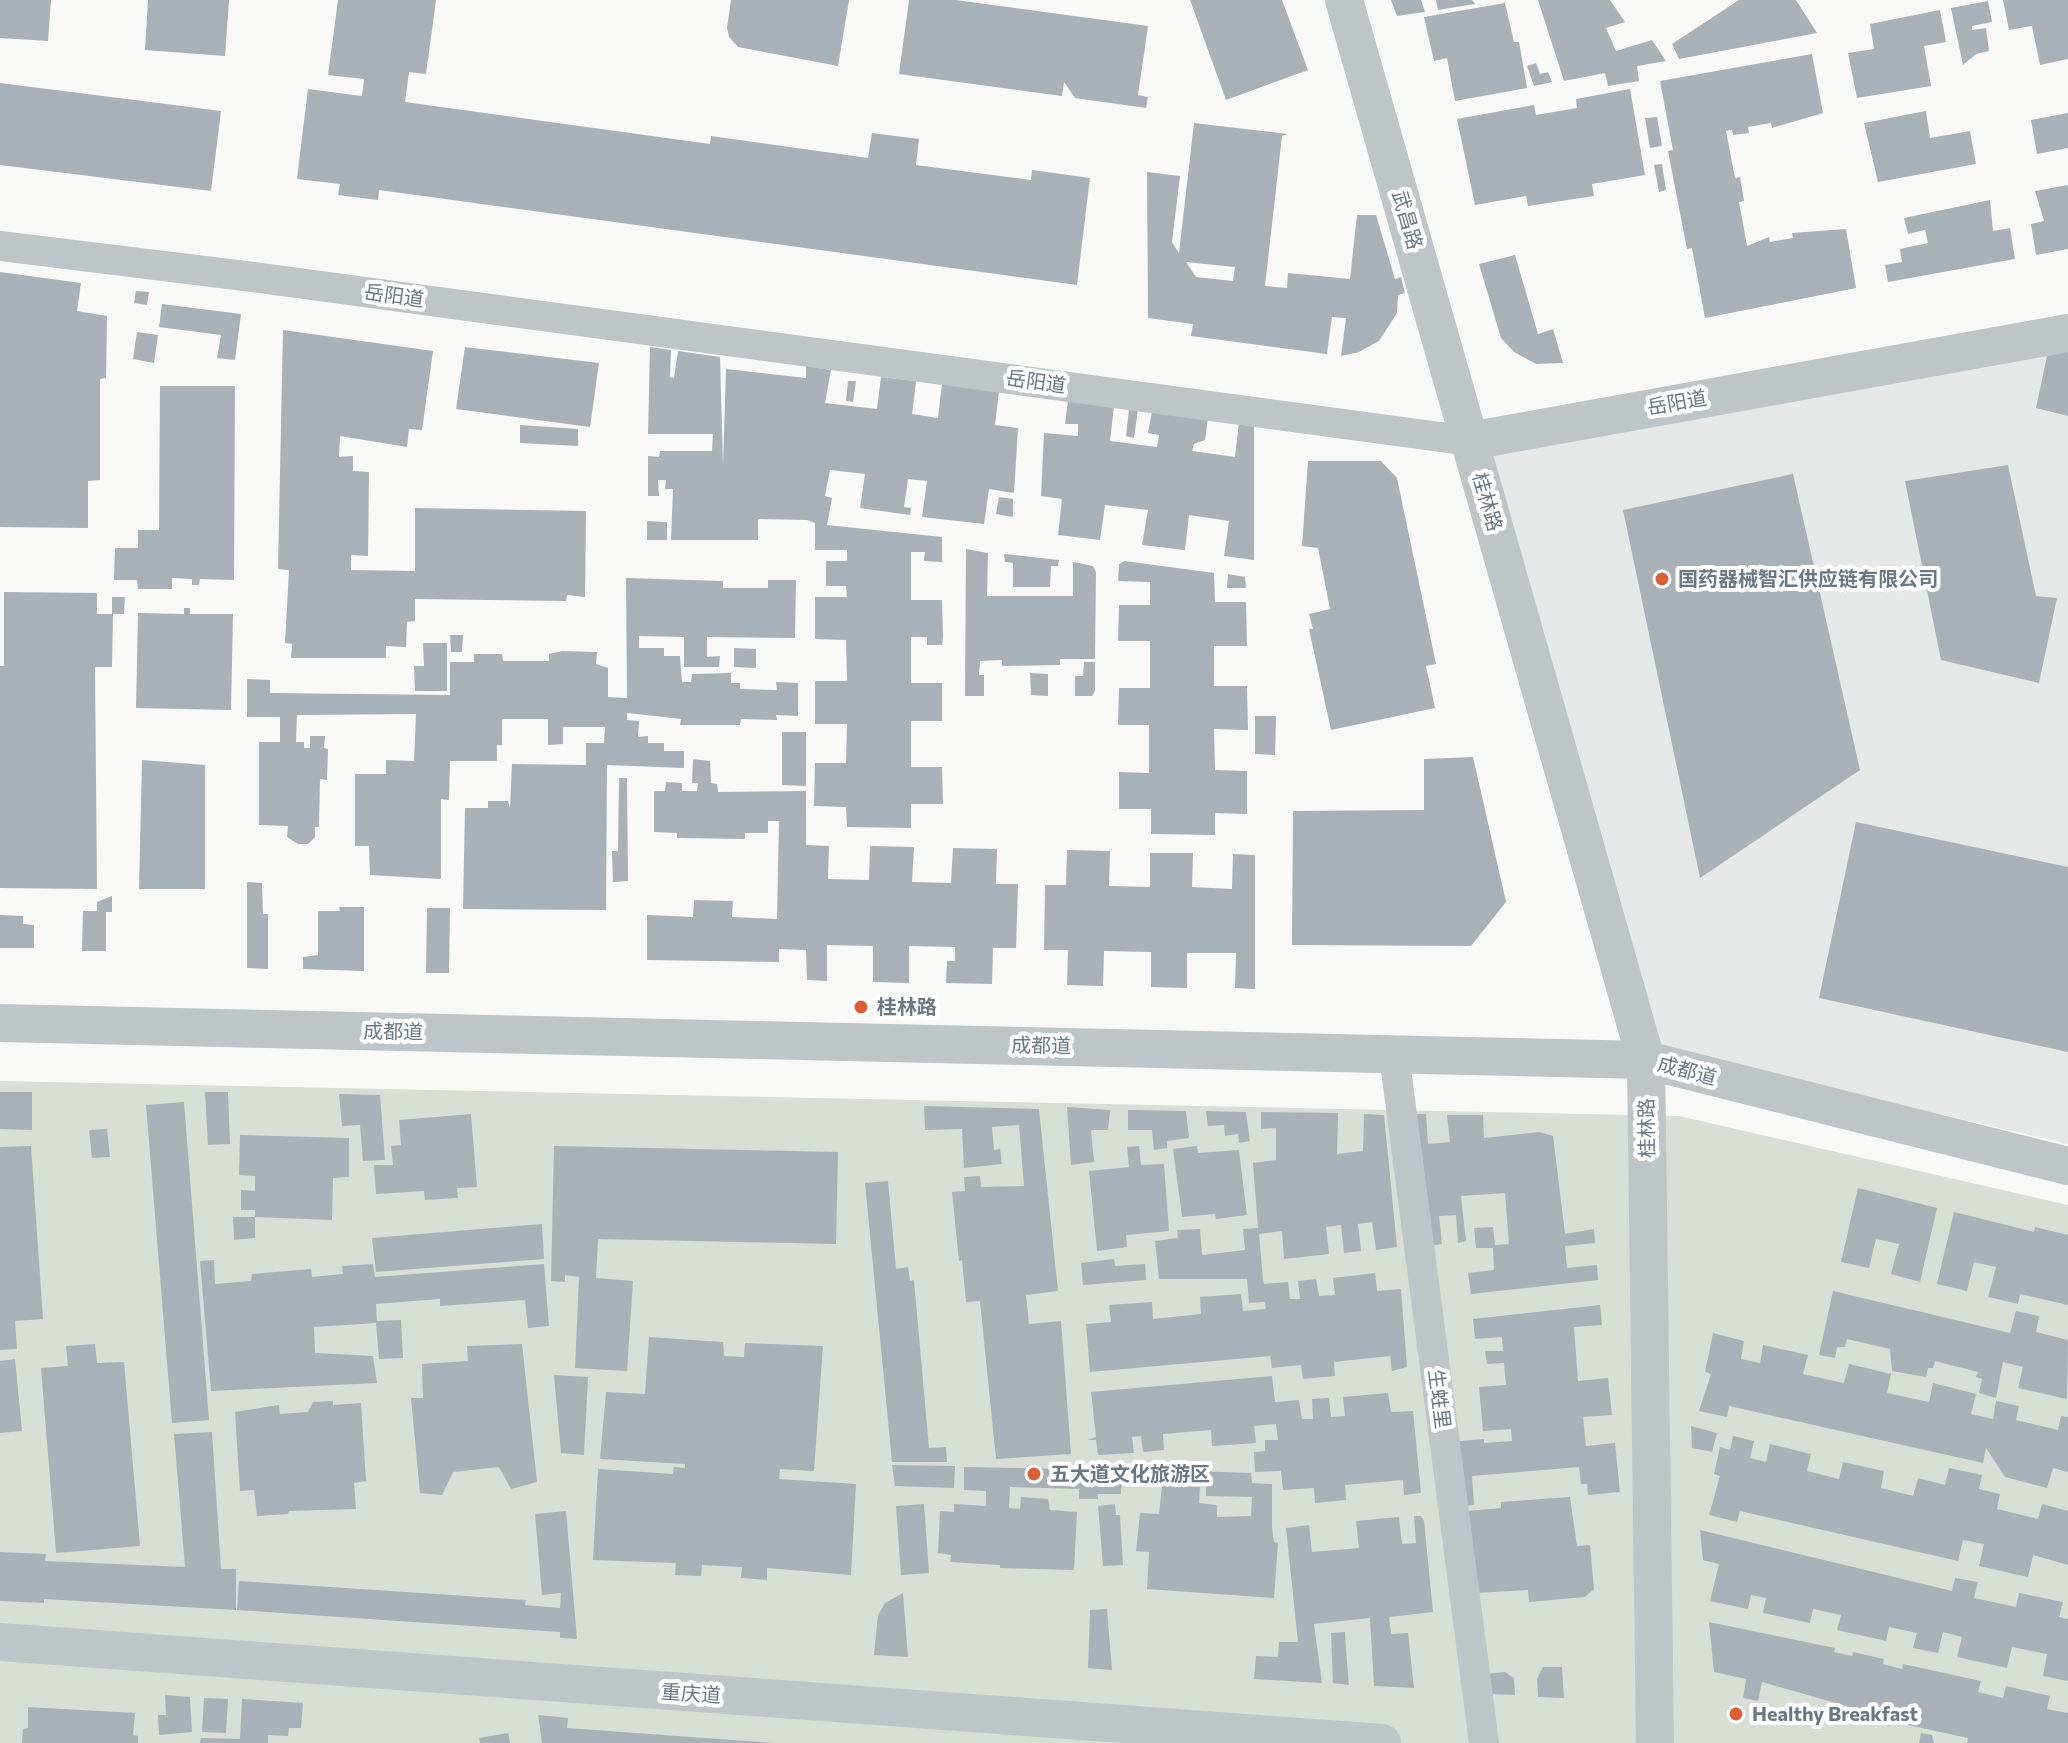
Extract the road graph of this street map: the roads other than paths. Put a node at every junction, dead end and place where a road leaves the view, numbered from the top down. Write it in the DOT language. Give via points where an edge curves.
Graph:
graph roads {
  1 [pos="1344,0"];
  2 [pos="0,246"];
  3 [pos="2068,333"];
  4 [pos="1470,441"];
  5 [pos="0,1023"];
  6 [pos="1394,1054"];
  7 [pos="1646,1060"];
  8 [pos="2068,1166"];
  9 [pos="0,1642"];
  10 [pos="1382,1743"];
  11 [pos="1484,1743"];
  12 [pos="1655,1743"];
  1 -- 4 [label="street, 武昌路"];
  2 -- 4 [label="street, 岳阳道"];
  3 -- 4 [label="street, 岳阳道"];
  4 -- 7 [label="street, 桂林路"];
  5 -- 6 [label="street, 成都道"];
  6 -- 7 [label="street, 成都道"];
  6 -- 11 [label="street, 生﨡里"];
  7 -- 8 [label="street, 成都道"];
  7 -- 12 [label="street, 桂林路"];
  9 -- 10 [label="street, 重庆道"];
}
